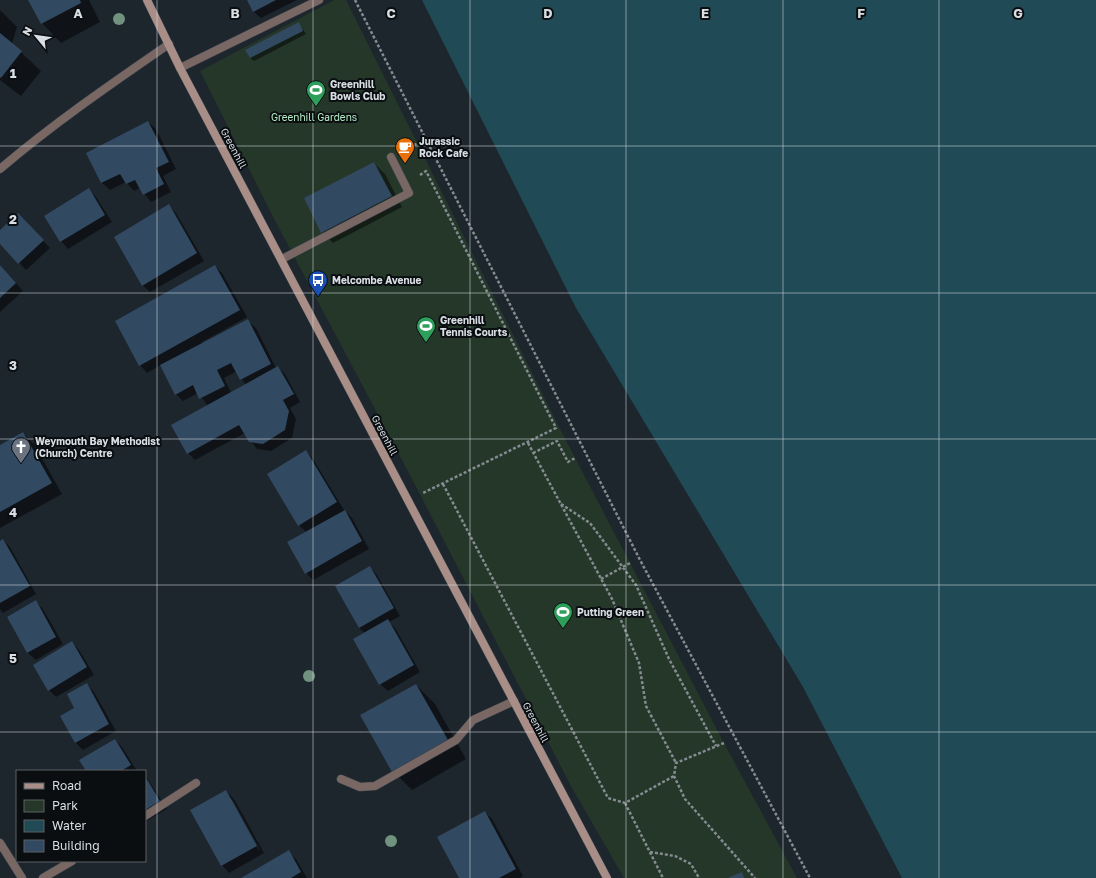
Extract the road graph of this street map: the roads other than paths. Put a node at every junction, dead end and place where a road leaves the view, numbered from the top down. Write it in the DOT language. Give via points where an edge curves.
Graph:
graph roads {
  1 [pos="147,0"];
  2 [pos="320,0"];
  3 [pos="169,44"];
  4 [pos="180,68"];
  5 [pos="391,157"];
  6 [pos="0,169"];
  7 [pos="282,259"];
  8 [pos="514,701"];
  9 [pos="341,778"];
  10 [pos="196,783"];
  11 [pos="146,815"];
  12 [pos="0,843"];
  13 [pos="70,862"];
  14 [pos="22,878"];
  15 [pos="43,878"];
  16 [pos="607,878"];
  1 -- 3 [label="main road, Greenhill"];
  2 -- 4 [label="street"];
  3 -- 4 [label="main road, Greenhill"];
  3 -- 6 [label="street" via="40,134"];
  4 -- 7 [label="main road, Greenhill"];
  5 -- 7 [label="street" via="409,193"];
  7 -- 8 [label="main road, Greenhill"];
  8 -- 9 [label="street" via="473,720 456,740 375,786 360,786"];
  8 -- 16 [label="main road, Greenhill"];
  10 -- 11 [label="street"];
  12 -- 14 [label="street"];
  13 -- 15 [label="street"];
}
